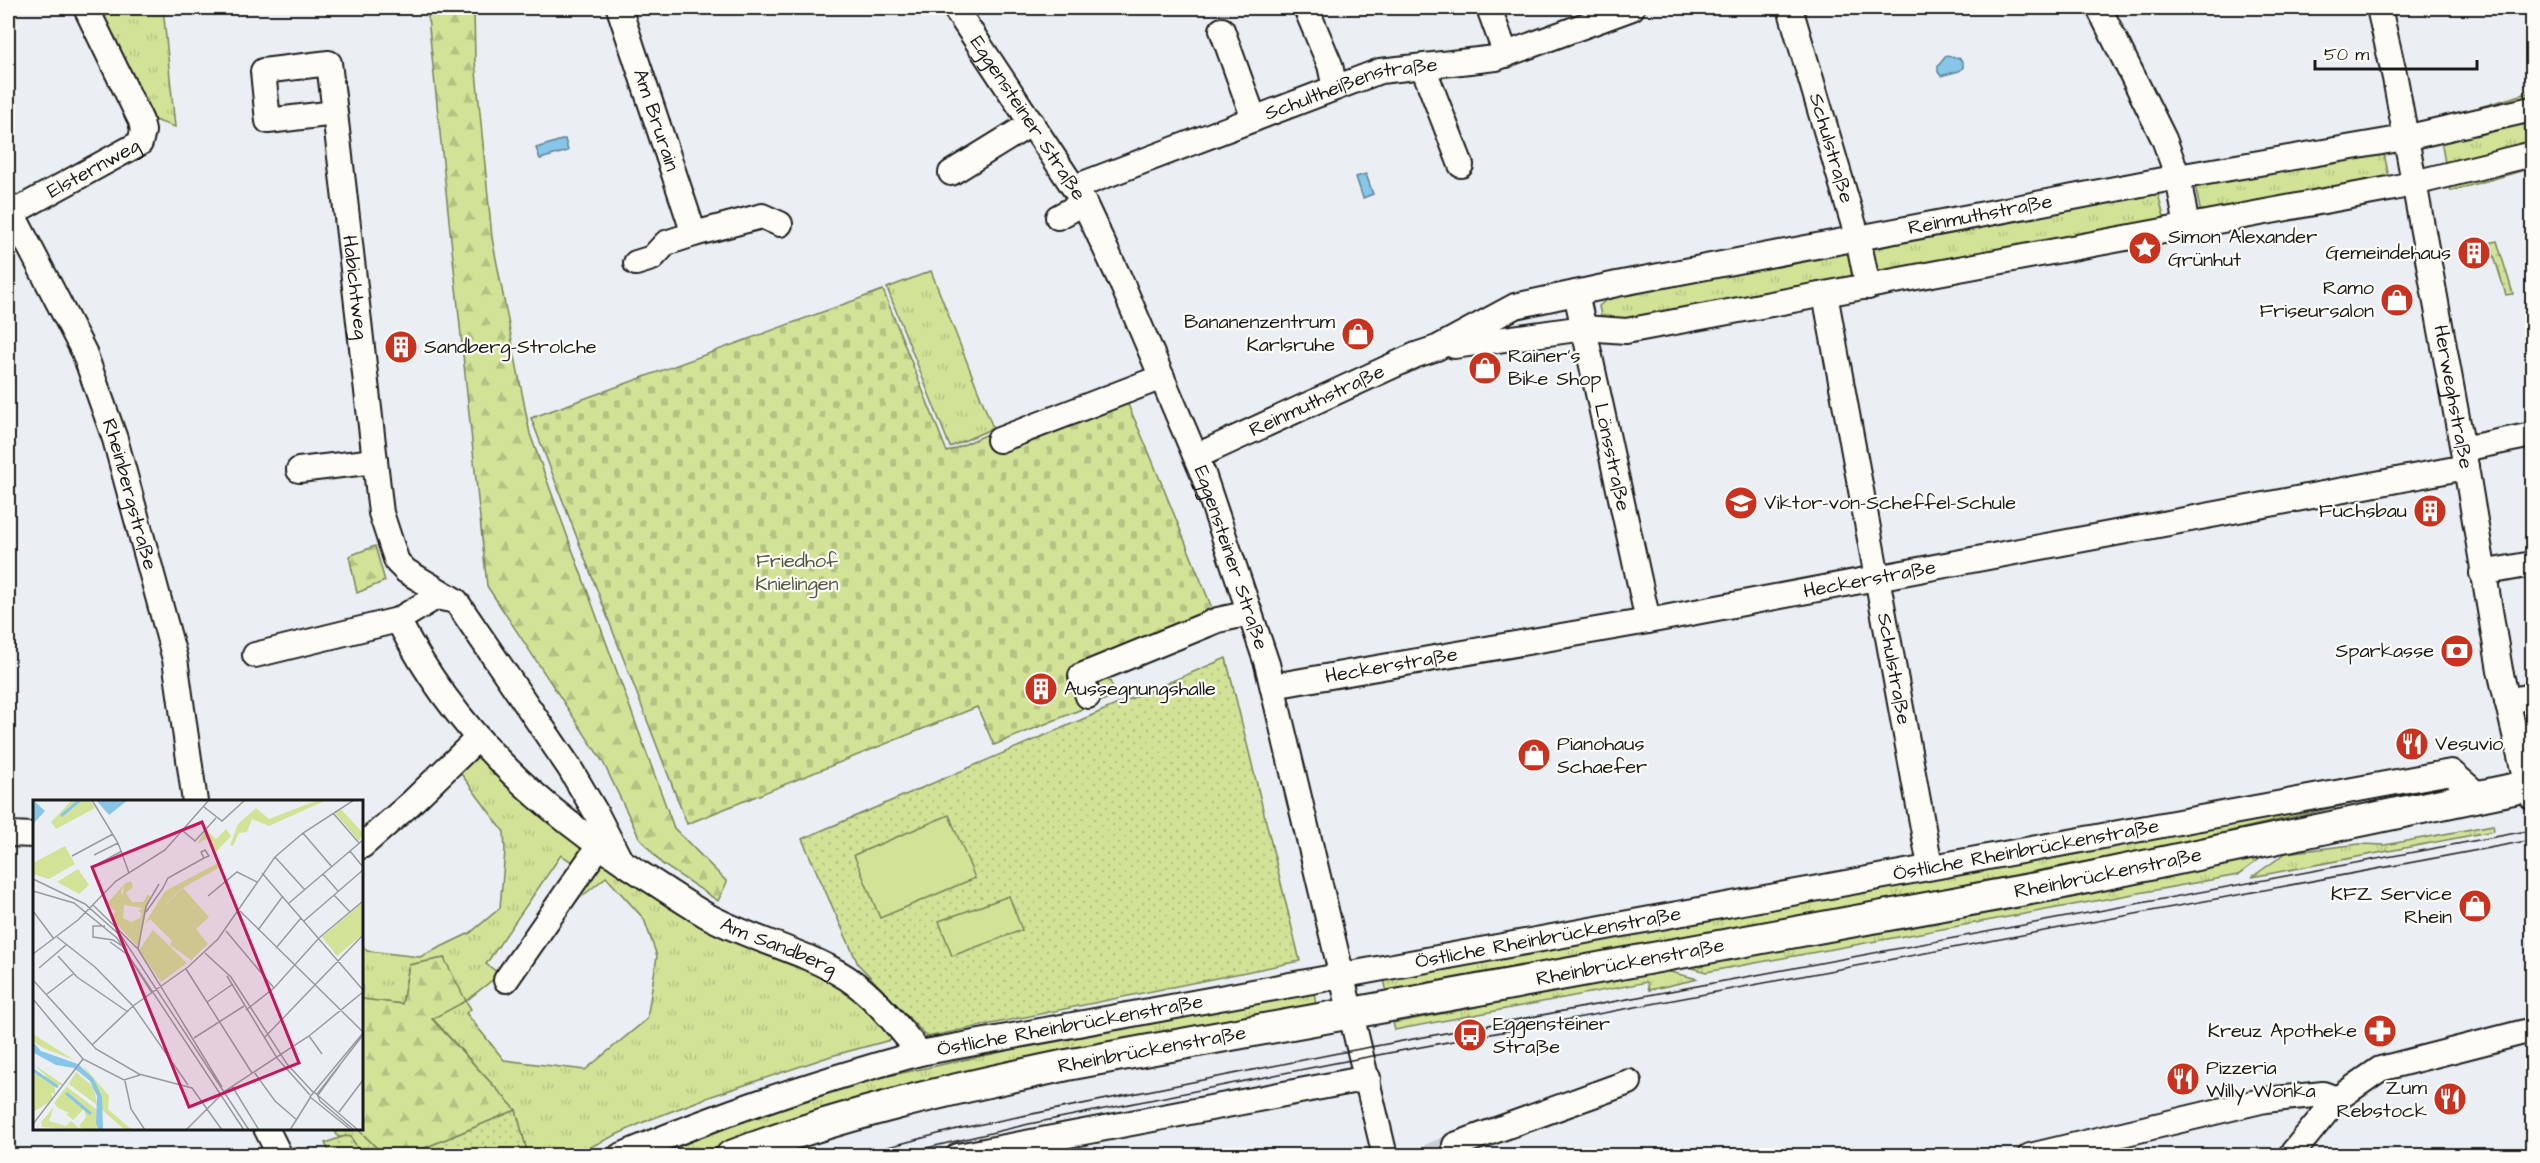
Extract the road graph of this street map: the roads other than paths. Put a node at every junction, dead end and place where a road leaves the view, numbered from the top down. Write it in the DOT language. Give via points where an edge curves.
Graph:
graph roads {
  1 [pos="86,8"];
  2 [pos="620,8"];
  3 [pos="955,8"];
  4 [pos="1306,8"];
  5 [pos="1489,8"];
  6 [pos="1632,8"];
  7 [pos="1790,8"];
  8 [pos="2099,8"];
  9 [pos="2379,8"];
  10 [pos="1222,30"];
  11 [pos="1506,55"];
  12 [pos="1422,67"];
  13 [pos="1335,88"];
  14 [pos="2532,109"];
  15 [pos="335,113"];
  16 [pos="1254,119"];
  17 [pos="1032,123"];
  18 [pos="2405,138"];
  19 [pos="2532,154"];
  20 [pos="1461,165"];
  21 [pos="951,173"];
  22 [pos="2178,177"];
  23 [pos="2412,184"];
  24 [pos="1080,195"];
  25 [pos="10,209"];
  26 [pos="1058,217"];
  27 [pos="780,224"];
  28 [pos="691,227"];
  29 [pos="2187,227"];
  30 [pos="1858,239"];
  31 [pos="636,263"];
  32 [pos="1868,287"];
  33 [pos="1576,293"];
  34 [pos="1825,294"];
  35 [pos="1584,328"];
  36 [pos="1437,348"];
  37 [pos="1162,377"];
  38 [pos="2532,435"];
  39 [pos="999,440"];
  40 [pos="1197,456"];
  41 [pos="2464,458"];
  42 [pos="375,461"];
  43 [pos="299,470"];
  44 [pos="2532,564"];
  45 [pos="2482,573"];
  46 [pos="1879,578"];
  47 [pos="452,600"];
  48 [pos="1250,613"];
  49 [pos="398,620"];
  50 [pos="1648,621"];
  51 [pos="255,655"];
  52 [pos="1272,686"];
  53 [pos="1088,696"];
  54 [pos="2532,696"];
  55 [pos="2507,701"];
  56 [pos="477,739"];
  57 [pos="2531,789"];
  58 [pos="2478,795"];
  59 [pos="195,800"];
  60 [pos="8,834"];
  61 [pos="33,835"];
  62 [pos="363,845"];
  63 [pos="599,846"];
  64 [pos="620,860"];
  65 [pos="1930,866"];
  66 [pos="1342,976"];
  67 [pos="506,980"];
  68 [pos="1352,1014"];
  69 [pos="2532,1030"];
  70 [pos="920,1053"];
  71 [pos="1368,1078"];
  72 [pos="1629,1082"];
  73 [pos="2337,1099"];
  74 [pos="267,1130"];
  75 [pos="1455,1145"];
  76 [pos="280,1155"];
  77 [pos="620,1155"];
  78 [pos="731,1155"];
  79 [pos="958,1155"];
  80 [pos="1385,1155"];
  81 [pos="2030,1155"];
  82 [pos="2290,1155"];
  1 -- 25 [label="street, Elsternweg" via="141,121 140,143"];
  2 -- 28 [label="street, Am Brurain"];
  3 -- 17 [label="street, Eggensteiner Straße"];
  4 -- 13 [label="street" via="1330,65"];
  5 -- 11 [label="street"];
  6 -- 11 [label="street, Schultheißenstraße"];
  7 -- 30 [label="street, Schulstraße"];
  8 -- 22 [label="street" via="2164,139"];
  9 -- 18 [label="street, Herweghstraße"];
  10 -- 16 [label="street"];
  11 -- 12 [label="street, Schultheißenstraße"];
  12 -- 13 [label="street, Schultheißenstraße" via="1380,71"];
  12 -- 20 [label="street"];
  13 -- 16 [label="street, Schultheißenstraße"];
  14 -- 18 [label="street, Reinmuthstraße"];
  15 -- 42 [label="street, Habichtweg"];
  16 -- 24 [label="street, Schultheißenstraße"];
  17 -- 21 [label="street"];
  17 -- 24 [label="street, Eggensteiner Straße"];
  18 -- 22 [label="street, Reinmuthstraße"];
  18 -- 23 [label="street, Herweghstraße"];
  19 -- 23 [label="street, Reinmuthstraße"];
  22 -- 29 [label="street"];
  22 -- 30 [label="street, Reinmuthstraße"];
  23 -- 29 [label="street, Reinmuthstraße"];
  23 -- 41 [label="street, Herweghstraße"];
  24 -- 26 [label="street, Schultheißenstraße"];
  24 -- 37 [label="street, Eggensteiner Straße"];
  25 -- 59 [label="street, Rheinbergstraße" via="84,352 115,440 175,659"];
  27 -- 28 [label="street" via="762,216"];
  28 -- 31 [label="street" via="666,243 652,258"];
  29 -- 32 [label="street, Reinmuthstraße"];
  30 -- 32 [label="street, Schulstraße"];
  30 -- 33 [label="street, Reinmuthstraße"];
  32 -- 34 [label="street, Reinmuthstraße"];
  33 -- 35 [label="street, Lönsstraße"];
  33 -- 36 [label="street, Reinmuthstraße" via="1515,306"];
  34 -- 35 [label="street, Reinmuthstraße" via="1626,331"];
  34 -- 46 [label="street, Schulstraße"];
  35 -- 36 [label="street, Reinmuthstraße"];
  35 -- 50 [label="street, Lönsstraße"];
  36 -- 40 [label="street, Reinmuthstraße"];
  37 -- 39 [label="street"];
  37 -- 40 [label="street, Eggensteiner Straße"];
  38 -- 41 [label="street, Heckerstraße"];
  40 -- 48 [label="street, Eggensteiner Straße"];
  41 -- 45 [label="street, Herweghstraße"];
  41 -- 46 [label="street, Heckerstraße"];
  42 -- 43 [label="street"];
  42 -- 47 [label="street, Habichtweg" via="381,513 397,562"];
  44 -- 45 [label="street"];
  45 -- 55 [label="street, Herweghstraße"];
  46 -- 50 [label="street, Heckerstraße"];
  46 -- 65 [label="street, Schulstraße"];
  47 -- 49 [label="street" via="436,597"];
  47 -- 64 [label="street" via="569,767"];
  48 -- 52 [label="street, Eggensteiner Straße"];
  48 -- 53 [label="street" via="1218,620 1081,676"];
  49 -- 51 [label="street"];
  49 -- 56 [label="street, Am Sandberg" via="435,685"];
  50 -- 52 [label="street, Heckerstraße"];
  52 -- 66 [label="street, Eggensteiner Straße"];
  54 -- 55 [label="street"];
  55 -- 57 [label="street, Herweghstraße"];
  56 -- 62 [label="street"];
  56 -- 63 [label="street, Am Sandberg" via="520,783"];
  57 -- 58 [label="main road, Rheinbrückenstraße"];
  58 -- 65 [label="street, Östliche Rheinbrückenstraße" via="2451,772"];
  58 -- 68 [label="main road, Rheinbrückenstraße" via="2058,884"];
  60 -- 61 [label="street"];
  63 -- 64 [label="street, Am Sandberg"];
  63 -- 67 [label="street"];
  64 -- 70 [label="street, Am Sandberg" via="705,914 848,978 866,992"];
  65 -- 66 [label="street, Östliche Rheinbrückenstraße"];
  66 -- 68 [label="street, Eggensteiner Straße"];
  66 -- 70 [label="street, Östliche Rheinbrückenstraße"];
  68 -- 71 [label="street, Eggensteiner Straße"];
  68 -- 78 [label="main road, Rheinbrückenstraße" via="934,1093"];
  69 -- 73 [label="street" via="2380,1069"];
  70 -- 77 [label="street, Östliche Rheinbrückenstraße" via="817,1083"];
  71 -- 79 [label="street"];
  71 -- 80 [label="street, Eggensteiner Straße"];
  72 -- 75 [label="street"];
  73 -- 81 [label="street" via="2323,1094 2265,1100"];
  73 -- 82 [label="street"];
  74 -- 76 [label="street"];
}
